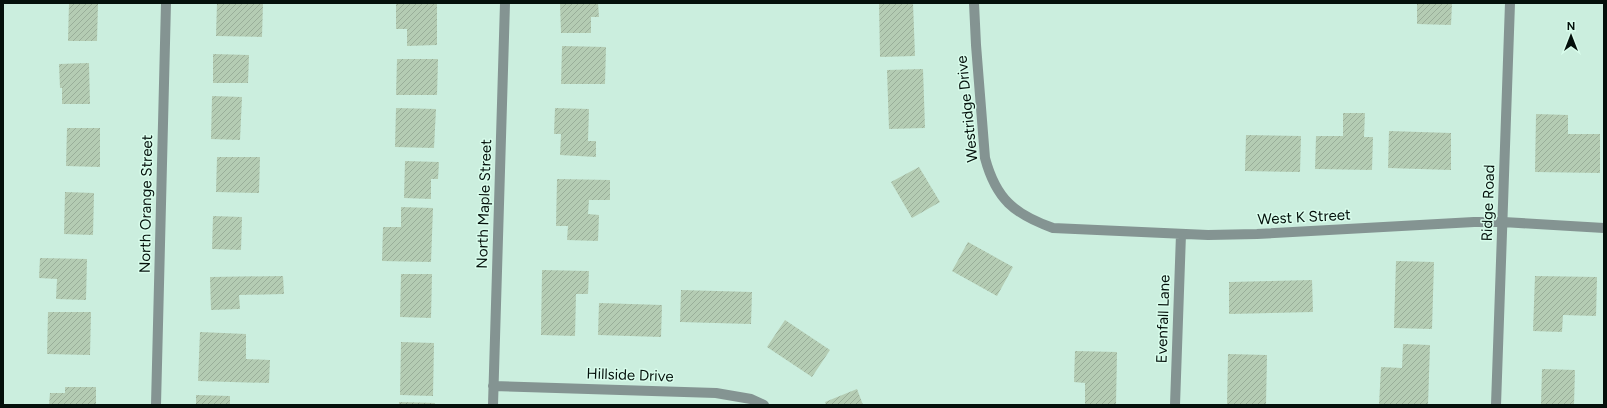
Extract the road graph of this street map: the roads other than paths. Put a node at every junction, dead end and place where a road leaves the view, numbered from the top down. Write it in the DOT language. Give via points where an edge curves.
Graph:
graph roads {
  1 [pos="166,3"];
  2 [pos="504,3"];
  3 [pos="974,3"];
  4 [pos="1510,3"];
  5 [pos="1011,206"];
  6 [pos="1503,222"];
  7 [pos="1604,228"];
  8 [pos="1181,234"];
  9 [pos="493,386"];
  10 [pos="156,405"];
  11 [pos="493,405"];
  12 [pos="764,405"];
  13 [pos="1175,405"];
  14 [pos="1496,405"];
  1 -- 10 [label="street, North Orange Street"];
  2 -- 9 [label="street, North Maple Street"];
  3 -- 5 [label="street, Westridge Drive" via="985,158 997,188"];
  4 -- 6 [label="street, Ridge Road"];
  5 -- 8 [label="street, West K Street" via="1032,221 1053,228"];
  6 -- 7 [label="street, West K Street"];
  6 -- 8 [label="street, West K Street" via="1257,234"];
  6 -- 14 [label="street, Ridge Road"];
  8 -- 13 [label="street, Evenfall Lane"];
  9 -- 11 [label="street, North Maple Street"];
  9 -- 12 [label="street, Hillside Drive" via="716,393 751,399"];
}
